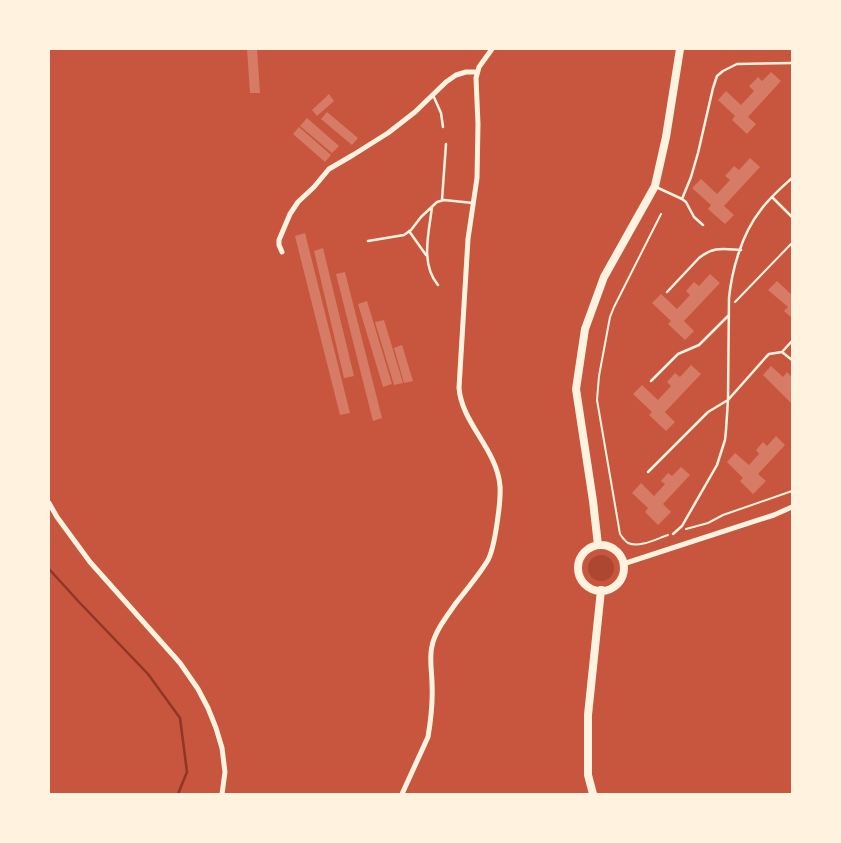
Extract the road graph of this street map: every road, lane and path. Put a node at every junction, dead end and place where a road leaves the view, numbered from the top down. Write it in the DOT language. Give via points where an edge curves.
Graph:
graph roads {
  1 [pos="492,49"];
  2 [pos="680,49"];
  3 [pos="792,63"];
  4 [pos="477,72"];
  5 [pos="433,95"];
  6 [pos="443,127"];
  7 [pos="446,144"];
  8 [pos="792,178"];
  9 [pos="655,186"];
  10 [pos="772,197"];
  11 [pos="682,199"];
  12 [pos="442,201"];
  13 [pos="474,203"];
  14 [pos="433,206"];
  15 [pos="661,214"];
  16 [pos="792,216"];
  17 [pos="703,225"];
  18 [pos="410,231"];
  19 [pos="368,241"];
  20 [pos="792,243"];
  21 [pos="741,250"];
  22 [pos="282,252"];
  23 [pos="427,256"];
  24 [pos="438,285"];
  25 [pos="667,292"];
  26 [pos="729,307"];
  27 [pos="729,315"];
  28 [pos="792,341"];
  29 [pos="782,352"];
  30 [pos="792,360"];
  31 [pos="651,381"];
  32 [pos="728,400"];
  33 [pos="648,472"];
  34 [pos="792,491"];
  35 [pos="49,503"];
  36 [pos="792,507"];
  37 [pos="673,534"];
  38 [pos="598,545"];
  39 [pos="623,564"];
  40 [pos="601,590"];
  41 [pos="222,794"];
  42 [pos="402,794"];
  43 [pos="593,794"];
  1 -- 4 [label="street"];
  2 -- 9 [label="main road"];
  3 -- 11 [label="lane" via="736,64 717,76 698,153"];
  4 -- 5 [label="street" via="456,75"];
  4 -- 13 [label="street"];
  5 -- 6 [label="lane" via="442,113"];
  5 -- 22 [label="street" via="388,134 324,174 290,214 279,240"];
  7 -- 12 [label="lane"];
  8 -- 10 [label="lane"];
  9 -- 11 [label="lane"];
  9 -- 38 [label="main road" via="604,277 584,329 576,389"];
  10 -- 16 [label="lane"];
  10 -- 21 [label="lane" via="751,224"];
  11 -- 17 [label="lane"];
  12 -- 13 [label="lane"];
  12 -- 14 [label="lane"];
  13 -- 42 [label="street" via="468,239 459,388 462,404 496,467 499,503 488,560 449,614 432,646 433,699 428,737"];
  14 -- 18 [label="lane"];
  14 -- 23 [label="lane"];
  15 -- 37 [label="path" via="610,317 596,400 620,534 630,544 642,544"];
  18 -- 19 [label="lane" via="404,235"];
  18 -- 23 [label="lane"];
  20 -- 26 [label="path"];
  21 -- 25 [label="lane" via="713,249 705,253"];
  21 -- 26 [label="lane" via="731,282"];
  23 -- 24 [label="lane"];
  26 -- 27 [label="lane"];
  27 -- 31 [label="lane" via="698,345 678,354"];
  27 -- 32 [label="lane"];
  28 -- 29 [label="lane"];
  29 -- 30 [label="lane"];
  29 -- 32 [label="lane" via="769,354"];
  32 -- 33 [label="lane" via="708,412"];
  32 -- 37 [label="lane" via="726,430 717,465 682,526"];
  34 -- 37 [label="path"];
  35 -- 41 [label="street" via="90,562 180,663 198,689 222,748 225,772"];
  36 -- 39 [label="street"];
  38 -- 39 [label="main road" via="612,548"];
  38 -- 40 [label="main road" via="584,552 578,573 586,586"];
  39 -- 40 [label="main road" via="623,572 615,585"];
  40 -- 43 [label="main road" via="588,715 588,775"];
}
